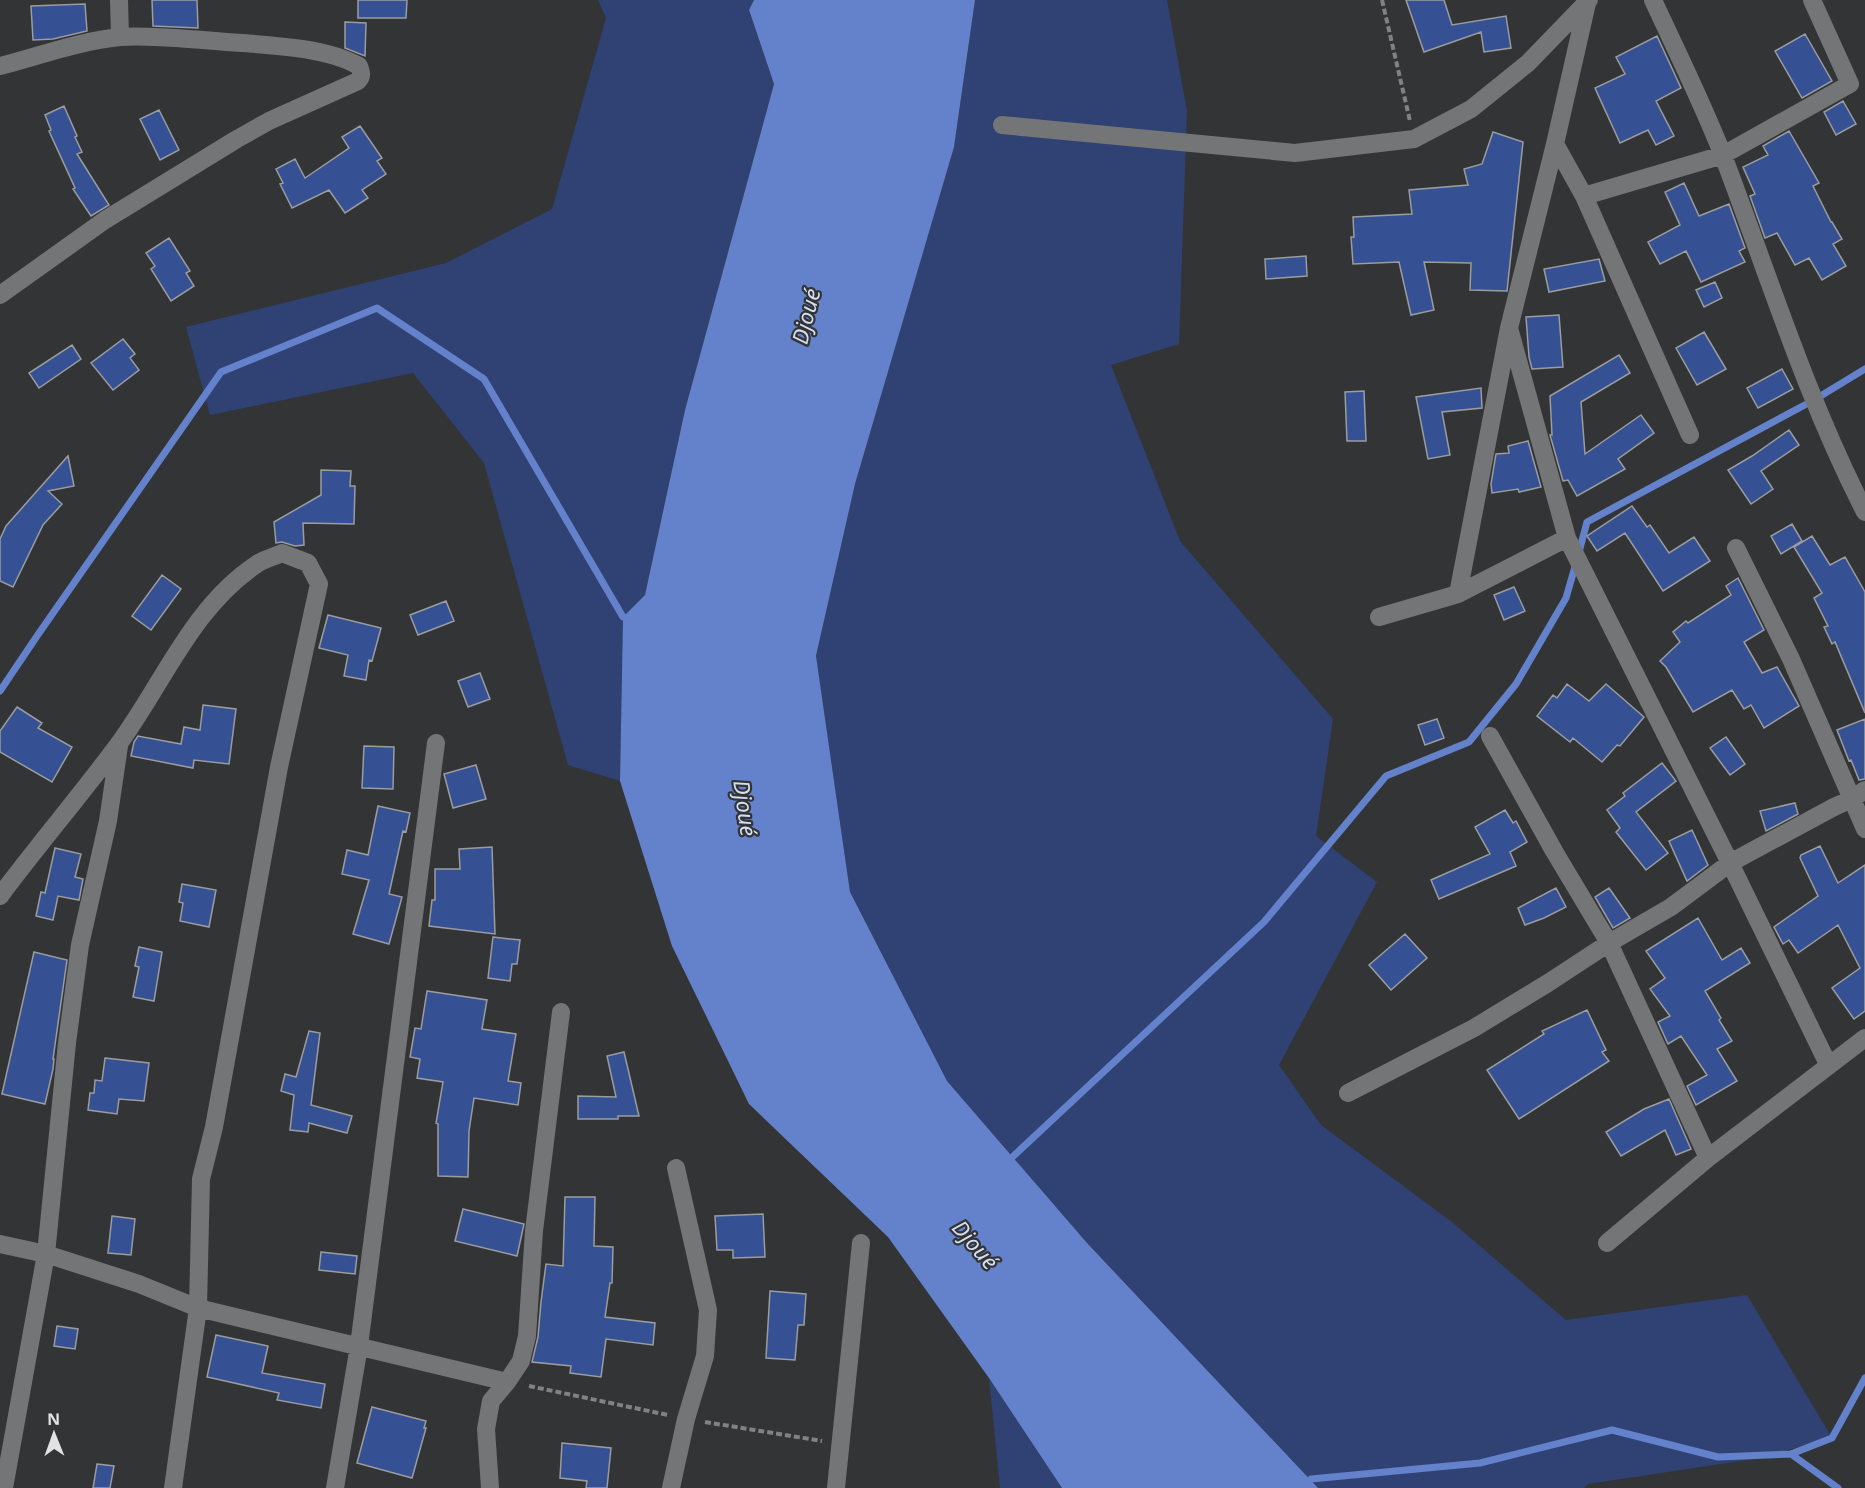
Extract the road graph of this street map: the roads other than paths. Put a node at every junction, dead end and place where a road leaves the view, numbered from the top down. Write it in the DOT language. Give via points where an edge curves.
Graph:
graph roads {
  1 [pos="119,0"];
  2 [pos="1653,0"];
  3 [pos="1812,0"];
  4 [pos="1586,1"];
  5 [pos="120,37"];
  6 [pos="0,66"];
  7 [pos="1002,125"];
  8 [pos="1555,144"];
  9 [pos="1723,155"];
  10 [pos="1584,196"];
  11 [pos="0,295"];
  12 [pos="1509,328"];
  13 [pos="1690,435"];
  14 [pos="1865,512"];
  15 [pos="1567,538"];
  16 [pos="1736,548"];
  17 [pos="1458,594"];
  18 [pos="1379,617"];
  19 [pos="1490,736"];
  20 [pos="436,743"];
  21 [pos="119,744"];
  22 [pos="1858,795"];
  23 [pos="1865,829"];
  24 [pos="1730,863"];
  25 [pos="0,897"];
  26 [pos="1609,943"];
  27 [pos="561,1012"];
  28 [pos="1865,1038"];
  29 [pos="1828,1064"];
  30 [pos="1348,1093"];
  31 [pos="1708,1158"];
  32 [pos="676,1168"];
  33 [pos="861,1243"];
  34 [pos="1607,1243"];
  35 [pos="0,1244"];
  36 [pos="46,1254"];
  37 [pos="198,1308"];
  38 [pos="359,1346"];
  39 [pos="507,1382"];
  40 [pos="4,1488"];
  41 [pos="173,1488"];
  42 [pos="335,1488"];
  43 [pos="490,1488"];
  44 [pos="671,1488"];
  45 [pos="836,1488"];
  1 -- 5 [label="street"];
  2 -- 9 [label="street"];
  3 -- 9 [label="street" via="1850,84"];
  4 -- 7 [label="street" via="1528,63 1471,108 1414,139 1295,153"];
  4 -- 8 [label="street"];
  5 -- 6 [label="street"];
  5 -- 11 [label="street" via="277,46 329,54 359,66 361,78 237,139 105,220"];
  8 -- 10 [label="street"];
  8 -- 12 [label="street"];
  9 -- 10 [label="street"];
  9 -- 14 [label="street" via="1814,400"];
  10 -- 13 [label="street"];
  12 -- 15 [label="street"];
  12 -- 17 [label="street"];
  15 -- 17 [label="street"];
  15 -- 24 [label="street"];
  16 -- 22 [label="street"];
  17 -- 18 [label="street"];
  19 -- 26 [label="street"];
  20 -- 38 [label="street"];
  21 -- 25 [label="street"];
  21 -- 36 [label="street" via="108,821 80,945"];
  21 -- 37 [label="street" via="203,614 238,579 259,563 282,553 308,563 319,584 279,767 214,1127 201,1179"];
  22 -- 23 [label="street"];
  22 -- 24 [label="street"];
  24 -- 26 [label="street" via="1671,907"];
  24 -- 29 [label="street"];
  26 -- 30 [label="street" via="1474,1028"];
  26 -- 31 [label="street"];
  27 -- 39 [label="street" via="534,1231 527,1336 521,1361"];
  28 -- 29 [label="street"];
  29 -- 31 [label="street"];
  31 -- 34 [label="street"];
  32 -- 44 [label="street" via="708,1310 705,1356"];
  33 -- 45 [label="street"];
  35 -- 36 [label="street"];
  36 -- 37 [label="street"];
  36 -- 40 [label="street"];
  37 -- 38 [label="street"];
  37 -- 41 [label="street"];
  38 -- 39 [label="street"];
  38 -- 42 [label="street"];
  39 -- 43 [label="street" via="491,1401 486,1429"];
}
